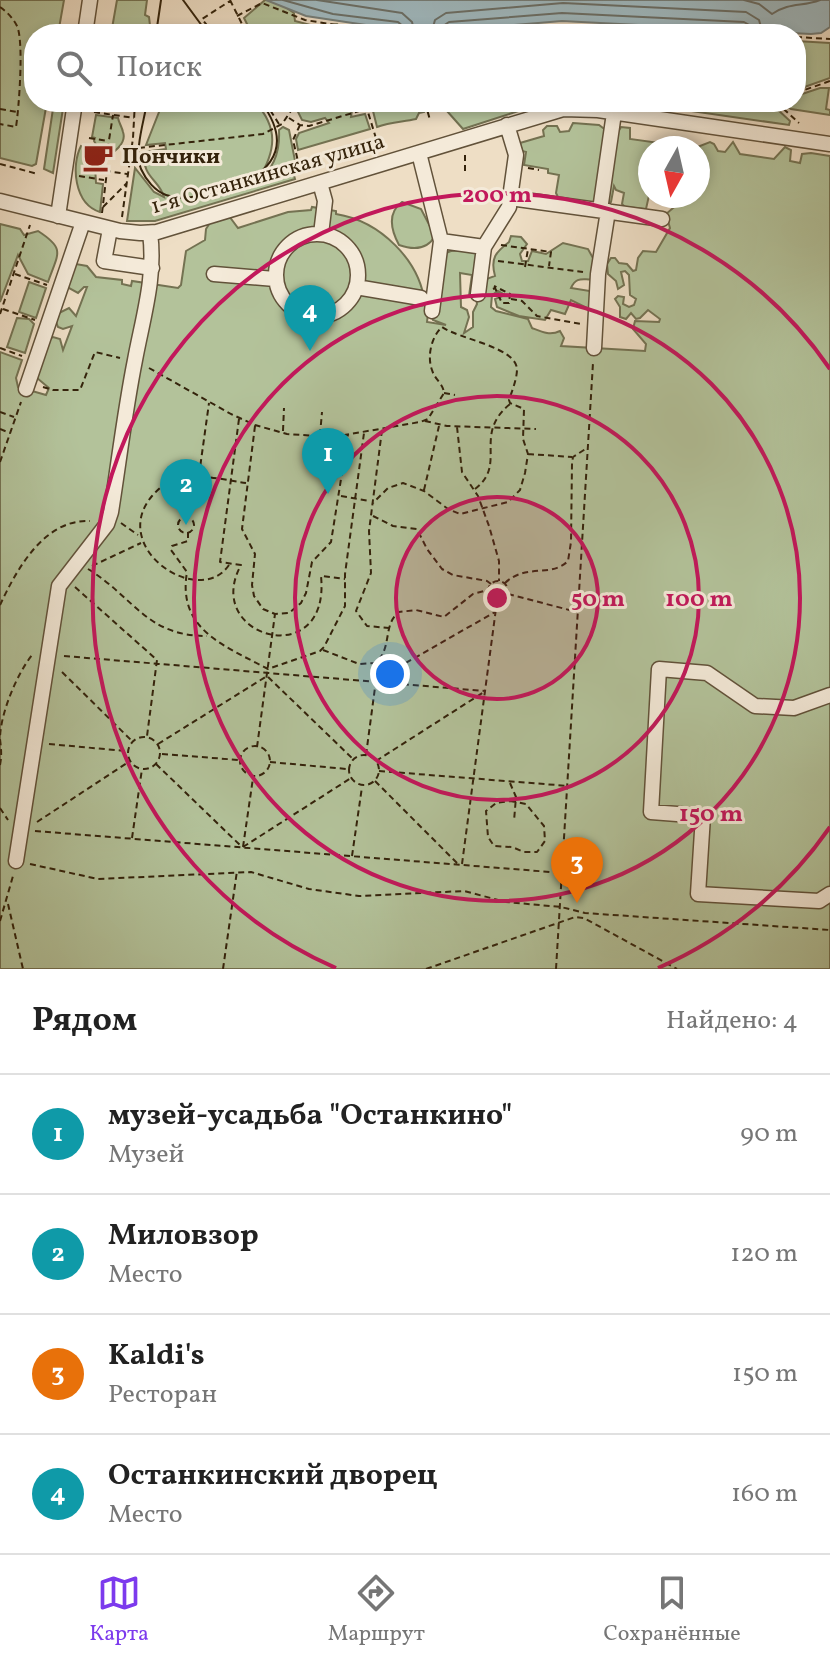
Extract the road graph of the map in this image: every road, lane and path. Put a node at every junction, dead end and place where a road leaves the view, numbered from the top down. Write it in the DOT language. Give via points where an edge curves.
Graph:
graph roads {
  1 [pos="90,0"];
  2 [pos="230,0"];
  3 [pos="261,1"];
  4 [pos="0,7"];
  5 [pos="237,16"];
  6 [pos="86,24"];
  7 [pos="206,24"];
  8 [pos="241,24"];
  9 [pos="328,24"];
  10 [pos="806,38"];
  11 [pos="830,39"];
  12 [pos="830,81"];
  13 [pos="806,89"];
  14 [pos="0,109"];
  15 [pos="18,112"];
  16 [pos="74,112"];
  17 [pos="94,112"];
  18 [pos="136,112"];
  19 [pos="271,112"];
  20 [pos="290,112"];
  21 [pos="357,112"];
  22 [pos="368,112"];
  23 [pos="428,112"];
  24 [pos="552,112"];
  25 [pos="601,112"];
  26 [pos="787,112"];
  27 [pos="614,113"];
  28 [pos="115,114"];
  29 [pos="287,117"];
  30 [pos="136,118"];
  31 [pos="430,120"];
  32 [pos="799,123"];
  33 [pos="0,124"];
  34 [pos="279,125"];
  35 [pos="300,125"];
  36 [pos="507,125"];
  37 [pos="89,138"];
  38 [pos="109,141"];
  39 [pos="830,144"];
  40 [pos="130,149"];
  41 [pos="380,150"];
  42 [pos="419,153"];
  43 [pos="465,155"];
  44 [pos="106,159"];
  45 [pos="0,164"];
  46 [pos="520,167"];
  47 [pos="539,170"];
  48 [pos="309,171"];
  49 [pos="465,172"];
  50 [pos="38,174"];
  51 [pos="128,174"];
  52 [pos="77,176"];
  53 [pos="105,180"];
  54 [pos="127,183"];
  55 [pos="320,183"];
  56 [pos="510,198"];
  57 [pos="0,201"];
  58 [pos="103,208"];
  59 [pos="604,211"];
  60 [pos="102,214"];
  61 [pos="58,216"];
  62 [pos="662,219"];
  63 [pos="83,222"];
  64 [pos="116,224"];
  65 [pos="30,225"];
  66 [pos="150,233"];
  67 [pos="321,234"];
  68 [pos="441,241"];
  69 [pos="486,245"];
  70 [pos="528,248"];
  71 [pos="525,266"];
  72 [pos="152,268"];
  73 [pos="549,268"];
  74 [pos="14,274"];
  75 [pos="214,274"];
  76 [pos="598,274"];
  77 [pos="275,279"];
  78 [pos="50,286"];
  79 [pos="356,287"];
  80 [pos="495,288"];
  81 [pos="478,294"];
  82 [pos="510,294"];
  83 [pos="421,298"];
  84 [pos="509,299"];
  85 [pos="2,309"];
  86 [pos="432,311"];
  87 [pos="0,314"];
  88 [pos="313,317"];
  89 [pos="38,321"];
  90 [pos="595,326"];
  91 [pos="312,333"];
  92 [pos="0,348"];
  93 [pos="594,348"];
  94 [pos="26,357"];
  95 [pos="135,362"];
  96 [pos="27,385"];
  97 [pos="444,393"];
  98 [pos="455,395"];
  99 [pos="209,403"];
  100 [pos="510,403"];
  101 [pos="284,408"];
  102 [pos="0,412"];
  103 [pos="322,412"];
  104 [pos="15,418"];
  105 [pos="240,418"];
  106 [pos="425,421"];
  107 [pos="255,425"];
  108 [pos="439,425"];
  109 [pos="457,427"];
  110 [pos="491,428"];
  111 [pos="523,428"];
  112 [pos="0,429"];
  113 [pos="382,429"];
  114 [pos="536,429"];
  115 [pos="364,432"];
  116 [pos="10,433"];
  117 [pos="282,433"];
  118 [pos="348,435"];
  119 [pos="320,437"];
  120 [pos="588,447"];
  121 [pos="528,454"];
  122 [pos="573,457"];
  123 [pos="0,462"];
  124 [pos="199,476"];
  125 [pos="230,480"];
  126 [pos="247,483"];
  127 [pos="474,489"];
  128 [pos="424,491"];
  129 [pos="340,496"];
  130 [pos="355,498"];
  131 [pos="372,503"];
  132 [pos="483,510"];
  133 [pos="371,515"];
  134 [pos="108,523"];
  135 [pos="188,532"];
  136 [pos="139,535"];
  137 [pos="142,542"];
  138 [pos="230,564"];
  139 [pos="82,566"];
  140 [pos="186,578"];
  141 [pos="65,579"];
  142 [pos="345,579"];
  143 [pos="499,581"];
  144 [pos="505,583"];
  145 [pos="491,584"];
  146 [pos="488,590"];
  147 [pos="508,594"];
  148 [pos="497,601"];
  149 [pos="0,605"];
  150 [pos="496,611"];
  151 [pos="579,612"];
  152 [pos="275,614"];
  153 [pos="389,628"];
  154 [pos="208,636"];
  155 [pos="272,636"];
  156 [pos="322,649"];
  157 [pos="49,656"];
  158 [pos="157,664"];
  159 [pos="267,673"];
  160 [pos="375,682"];
  161 [pos="485,691"];
  162 [pos="830,695"];
  163 [pos="147,736"];
  164 [pos="0,739"];
  165 [pos="132,741"];
  166 [pos="36,742"];
  167 [pos="158,744"];
  168 [pos="257,747"];
  169 [pos="128,751"];
  170 [pos="161,753"];
  171 [pos="366,755"];
  172 [pos="353,759"];
  173 [pos="130,761"];
  174 [pos="240,761"];
  175 [pos="376,761"];
  176 [pos="270,762"];
  177 [pos="156,764"];
  178 [pos="0,765"];
  179 [pos="142,769"];
  180 [pos="349,769"];
  181 [pos="379,771"];
  182 [pos="253,776"];
  183 [pos="351,778"];
  184 [pos="473,778"];
  185 [pos="375,781"];
  186 [pos="509,782"];
  187 [pos="362,786"];
  188 [pos="569,786"];
  189 [pos="516,801"];
  190 [pos="514,821"];
  191 [pos="24,829"];
  192 [pos="132,839"];
  193 [pos="242,848"];
  194 [pos="352,857"];
  195 [pos="16,861"];
  196 [pos="461,865"];
  197 [pos="237,871"];
  198 [pos="564,873"];
  199 [pos="830,894"];
  200 [pos="8,901"];
  201 [pos="561,907"];
  202 [pos="585,913"];
  203 [pos="584,918"];
  204 [pos="0,921"];
  205 [pos="560,922"];
  206 [pos="830,930"];
  207 [pos="662,962"];
  208 [pos="23,969"];
  209 [pos="223,969"];
  210 [pos="426,969"];
  211 [pos="556,969"];
  212 [pos="659,969"];
  213 [pos="677,969"];
  1 -- 6 [label="street"];
  2 -- 5 [label="path"];
  2 -- 7 [label="path" via="202,19"];
  3 -- 5 [label="path"];
  3 -- 9 [label="path" via="293,17"];
  4 -- 15 [label="path" via="19,32"];
  5 -- 8 [label="path"];
  10 -- 11 [label="path"];
  12 -- 13 [label="path"];
  14 -- 15 [label="path"];
  15 -- 33 [label="path" via="16,127"];
  16 -- 61 [label="street"];
  17 -- 28 [label="path"];
  18 -- 30 [label="path"];
  19 -- 34 [label="path"];
  20 -- 29 [label="path"];
  21 -- 35 [label="path"];
  22 -- 41 [label="path"];
  23 -- 31 [label="path"];
  24 -- 36 [label="street, 1-я Останкинская улица"];
  25 -- 27 [label="street, 1-я Останкинская улица"];
  26 -- 32 [label="path"];
  27 -- 39 [label="street, 1-я Останкинская улица"];
  27 -- 59 [label="street"];
  28 -- 30 [label="path"];
  28 -- 38 [label="path"];
  29 -- 34 [label="path"];
  29 -- 35 [label="path"];
  30 -- 40 [label="path"];
  34 -- 40 [label="path" via="250,136"];
  35 -- 48 [label="path" via="293,144 300,170"];
  36 -- 42 [label="street, 1-я Останкинская улица"];
  36 -- 56 [label="street" via="516,155"];
  37 -- 38 [label="path"];
  38 -- 44 [label="path"];
  40 -- 51 [label="path"];
  42 -- 55 [label="street, 1-я Останкинская улица"];
  42 -- 68 [label="street"];
  43 -- 49 [label="path"];
  45 -- 50 [label="path"];
  46 -- 47 [label="path"];
  51 -- 53 [label="path" via="107,171"];
  51 -- 54 [label="path"];
  52 -- 53 [label="path"];
  53 -- 58 [label="path"];
  54 -- 58 [label="path"];
  54 -- 64 [label="path"];
  55 -- 66 [label="street, 1-я Останкинская улица"];
  55 -- 67 [label="street" via="325,201"];
  56 -- 59 [label="street"];
  56 -- 69 [label="street"];
  57 -- 61 [label="street, 1-я Останкинская улица"];
  58 -- 60 [label="path"];
  59 -- 62 [label="street"];
  59 -- 76 [label="street" via="594,255"];
  61 -- 63 [label="street, 1-я Останкинская улица"];
  63 -- 64 [label="street, 1-я Останкинская улица"];
  63 -- 96 [label="street"];
  64 -- 66 [label="street, 1-я Останкинская улица" via="130,233"];
  64 -- 72 [label="street" via="104,261"];
  65 -- 74 [label="path"];
  66 -- 72 [label="street"];
  67 -- 77 [label="street" via="290,244 278,260"];
  67 -- 79 [label="street" via="338,240 352,254"];
  68 -- 69 [label="street"];
  68 -- 86 [label="street"];
  69 -- 70 [label="path"];
  69 -- 71 [label="path" via="494,260"];
  69 -- 81 [label="street"];
  70 -- 71 [label="path"];
  70 -- 73 [label="path" via="551,252"];
  71 -- 73 [label="path"];
  72 -- 95 [label="street"];
  73 -- 76 [label="path"];
  74 -- 78 [label="path"];
  74 -- 85 [label="path"];
  75 -- 77 [label="street"];
  76 -- 90 [label="street"];
  77 -- 88 [label="street" via="285,302"];
  79 -- 83 [label="street"];
  79 -- 88 [label="street" via="339,311"];
  80 -- 84 [label="path" via="502,303"];
  82 -- 84 [label="path"];
  84 -- 90 [label="path" via="522,301 537,316"];
  85 -- 87 [label="path"];
  85 -- 89 [label="path"];
  88 -- 91 [label="path"];
  90 -- 93 [label="street"];
  92 -- 94 [label="path"];
  93 -- 120 [label="path"];
  95 -- 96 [label="path" via="95,352 80,390"];
  95 -- 99 [label="path"];
  95 -- 134 [label="street"];
  96 -- 104 [label="path"];
  97 -- 98 [label="path"];
  97 -- 100 [label="path" via="431,361 442,327 513,359 517,372"];
  97 -- 106 [label="path"];
  99 -- 105 [label="path"];
  99 -- 124 [label="path"];
  100 -- 110 [label="path"];
  100 -- 111 [label="path" via="524,409"];
  101 -- 117 [label="path"];
  102 -- 104 [label="path"];
  103 -- 119 [label="path"];
  104 -- 116 [label="path"];
  105 -- 107 [label="path"];
  105 -- 125 [label="path"];
  106 -- 108 [label="path"];
  106 -- 113 [label="path"];
  107 -- 117 [label="path"];
  107 -- 126 [label="path"];
  108 -- 109 [label="path"];
  108 -- 128 [label="path"];
  109 -- 110 [label="path"];
  109 -- 127 [label="path" via="462,472"];
  110 -- 111 [label="path"];
  110 -- 127 [label="path" via="490,468"];
  111 -- 114 [label="path"];
  111 -- 121 [label="path"];
  112 -- 116 [label="path"];
  113 -- 115 [label="path"];
  113 -- 131 [label="path"];
  115 -- 118 [label="path"];
  115 -- 130 [label="path"];
  116 -- 123 [label="path"];
  117 -- 119 [label="path"];
  118 -- 119 [label="path"];
  118 -- 129 [label="path"];
  120 -- 122 [label="path"];
  120 -- 151 [label="path"];
  121 -- 122 [label="path"];
  121 -- 132 [label="path" via="516,495"];
  122 -- 144 [label="path" via="568,561 557,569 520,573"];
  124 -- 125 [label="path"];
  124 -- 136 [label="path" via="178,478 160,488 143,510"];
  125 -- 126 [label="path"];
  125 -- 138 [label="path" via="220,562"];
  126 -- 152 [label="path" via="242,523 255,554 253,591 259,605"];
  127 -- 132 [label="path"];
  128 -- 131 [label="path" via="398,484"];
  128 -- 132 [label="path" via="460,514"];
  129 -- 130 [label="path"];
  129 -- 152 [label="path" via="334,536 312,562 304,598 289,613"];
  130 -- 131 [label="path"];
  130 -- 142 [label="path"];
  131 -- 133 [label="path"];
  132 -- 143 [label="path" via="497,552"];
  133 -- 145 [label="path" via="389,525 417,529 446,572"];
  133 -- 153 [label="path" via="372,568 356,611 367,626"];
  134 -- 136 [label="path" via="125,524"];
  134 -- 139 [label="street"];
  134 -- 149 [label="path" via="74,522 51,533 29,556"];
  135 -- 140 [label="path" via="188,541 171,548"];
  136 -- 137 [label="path"];
  137 -- 139 [label="path"];
  137 -- 140 [label="path" via="159,564"];
  138 -- 140 [label="path" via="214,579"];
  138 -- 155 [label="path" via="241,565 233,591 240,614 252,628"];
  139 -- 141 [label="street"];
  139 -- 154 [label="path" via="156,625 182,635"];
  140 -- 154 [label="path" via="189,610"];
  141 -- 157 [label="street" via="59,586"];
  141 -- 158 [label="path"];
  142 -- 155 [label="path" via="321,576 321,603 313,620 293,634"];
  142 -- 156 [label="path" via="345,606"];
  143 -- 144 [label="path"];
  143 -- 145 [label="path"];
  144 -- 147 [label="path"];
  145 -- 146 [label="path"];
  146 -- 148 [label="path"];
  146 -- 153 [label="path" via="473,594 444,617 399,612"];
  147 -- 148 [label="path"];
  147 -- 151 [label="path"];
  148 -- 150 [label="path"];
  150 -- 160 [label="path"];
  150 -- 161 [label="path"];
  151 -- 188 [label="path"];
  152 -- 155 [label="path"];
  153 -- 156 [label="path" via="386,649 375,663 349,661"];
  154 -- 159 [label="path"];
  155 -- 159 [label="path"];
  156 -- 159 [label="path"];
  157 -- 158 [label="path"];
  157 -- 164 [label="path" via="32,655 23,669"];
  157 -- 165 [label="path"];
  157 -- 166 [label="street"];
  158 -- 159 [label="path"];
  158 -- 163 [label="path"];
  159 -- 160 [label="path"];
  159 -- 167 [label="path"];
  159 -- 168 [label="path"];
  159 -- 172 [label="path"];
  160 -- 161 [label="path"];
  160 -- 171 [label="path"];
  161 -- 175 [label="path"];
  161 -- 184 [label="path"];
  162 -- 199 [label="street" via="794,708 755,706 707,673 659,669 651,812 703,816 698,894 819,901"];
  163 -- 165 [label="path"];
  163 -- 167 [label="path"];
  164 -- 178 [label="path"];
  165 -- 169 [label="path"];
  166 -- 169 [label="path"];
  166 -- 191 [label="street"];
  167 -- 170 [label="path"];
  168 -- 174 [label="path" via="248,749"];
  168 -- 176 [label="path" via="267,752"];
  169 -- 173 [label="path"];
  170 -- 174 [label="path"];
  170 -- 177 [label="path"];
  171 -- 172 [label="path"];
  171 -- 175 [label="path"];
  172 -- 180 [label="path"];
  173 -- 179 [label="path"];
  173 -- 191 [label="path"];
  174 -- 182 [label="path"];
  175 -- 181 [label="path"];
  176 -- 180 [label="path"];
  176 -- 182 [label="path" via="262,774"];
  177 -- 179 [label="path"];
  177 -- 193 [label="path"];
  179 -- 192 [label="path"];
  180 -- 183 [label="path"];
  181 -- 184 [label="path"];
  181 -- 185 [label="path"];
  182 -- 193 [label="path"];
  183 -- 187 [label="path"];
  183 -- 193 [label="path"];
  184 -- 186 [label="path"];
  184 -- 196 [label="path"];
  185 -- 187 [label="path"];
  185 -- 196 [label="path"];
  186 -- 188 [label="path"];
  186 -- 189 [label="path"];
  187 -- 194 [label="path"];
  188 -- 198 [label="path"];
  189 -- 189 [label="path" via="528,805 546,830 537,852 494,846 488,837 488,808"];
  189 -- 190 [label="path"];
  191 -- 192 [label="path"];
  191 -- 195 [label="street"];
  192 -- 193 [label="path"];
  193 -- 194 [label="path"];
  194 -- 196 [label="path"];
  195 -- 197 [label="path" via="98,879"];
  195 -- 200 [label="path"];
  196 -- 198 [label="path"];
  197 -- 201 [label="path" via="359,896 464,891 506,902"];
  197 -- 209 [label="path"];
  198 -- 201 [label="path"];
  200 -- 204 [label="path"];
  200 -- 208 [label="path"];
  201 -- 202 [label="path"];
  201 -- 205 [label="path"];
  202 -- 203 [label="path"];
  202 -- 206 [label="path"];
  203 -- 205 [label="path"];
  203 -- 207 [label="path"];
  205 -- 210 [label="path"];
  205 -- 211 [label="path"];
  207 -- 212 [label="path"];
  207 -- 213 [label="path"];
}
